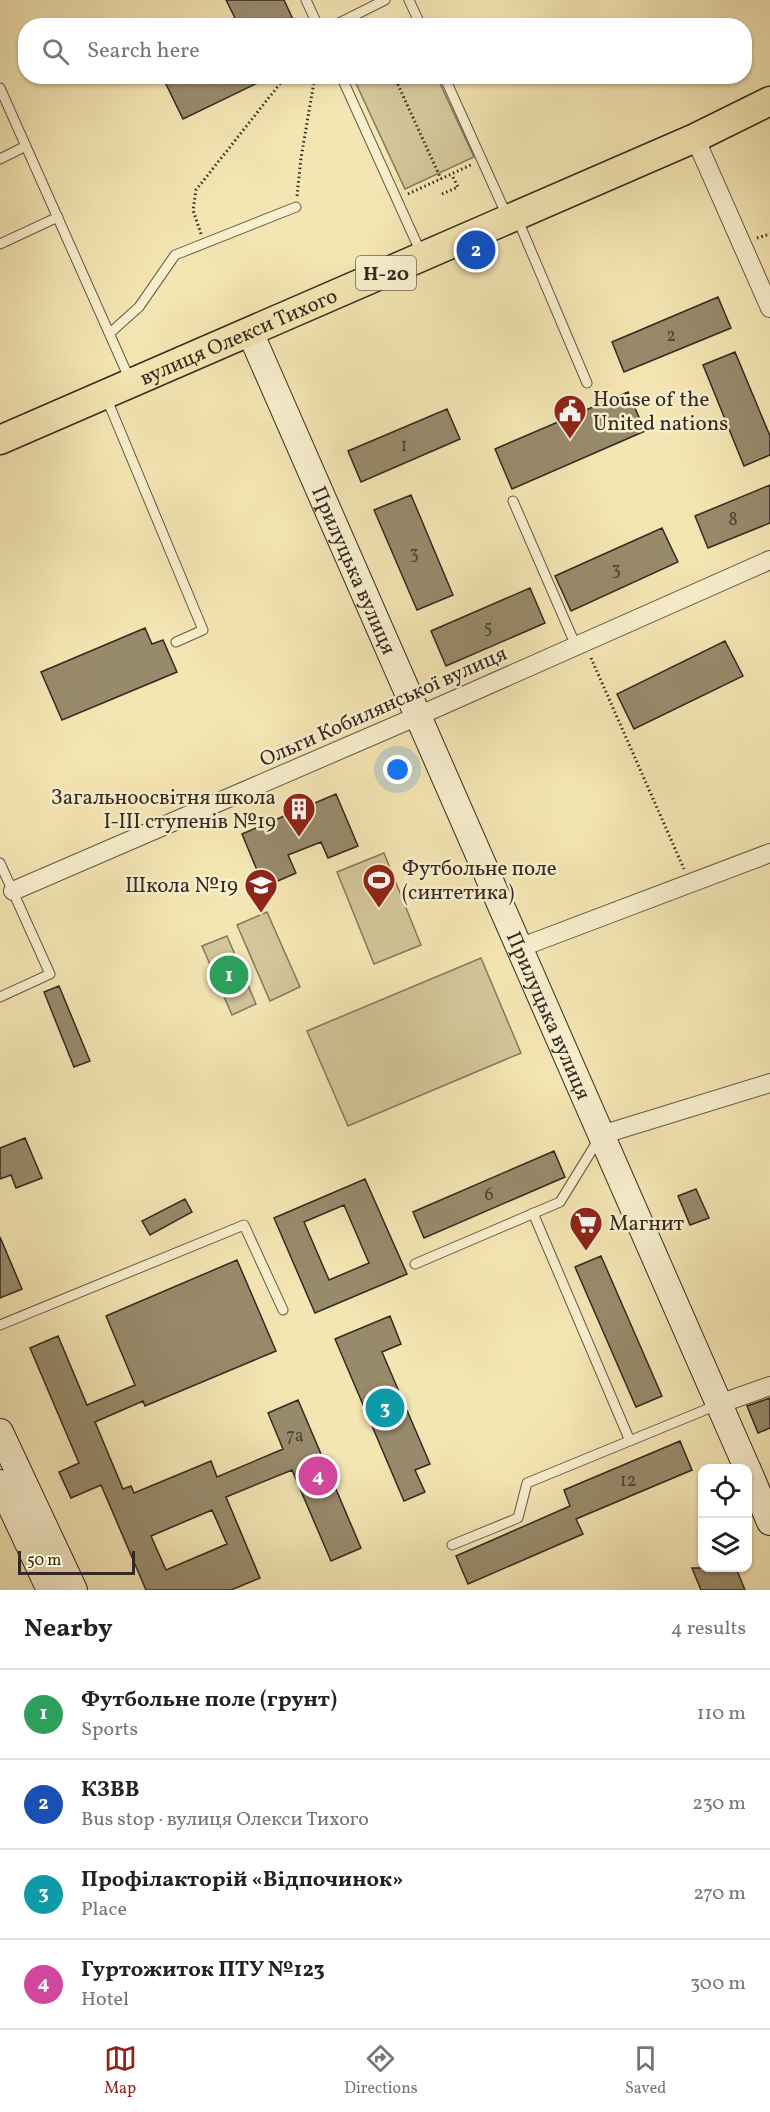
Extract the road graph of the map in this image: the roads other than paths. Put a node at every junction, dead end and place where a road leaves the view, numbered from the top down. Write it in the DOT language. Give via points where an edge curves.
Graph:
graph roads {
  1 [pos="306,0"];
  2 [pos="385,0"];
  3 [pos="409,0"];
  4 [pos="314,18"];
  5 [pos="349,18"];
  6 [pos="417,18"];
  7 [pos="345,84"];
  8 [pos="448,84"];
  9 [pos="0,88"];
  10 [pos="770,101"];
  11 [pos="695,138"];
  12 [pos="26,146"];
  13 [pos="0,159"];
  14 [pos="296,207"];
  15 [pos="58,217"];
  16 [pos="512,218"];
  17 [pos="0,244"];
  18 [pos="423,257"];
  19 [pos="770,308"];
  20 [pos="250,332"];
  21 [pos="110,333"];
  22 [pos="131,383"];
  23 [pos="587,383"];
  24 [pos="104,394"];
  25 [pos="0,440"];
  26 [pos="513,501"];
  27 [pos="770,560"];
  28 [pos="176,642"];
  29 [pos="580,644"];
  30 [pos="418,716"];
  31 [pos="770,853"];
  32 [pos="0,863"];
  33 [pos="13,891"];
  34 [pos="519,948"];
  35 [pos="0,997"];
  36 [pos="770,1083"];
  37 [pos="601,1135"];
  38 [pos="533,1213"];
  39 [pos="415,1264"];
  40 [pos="283,1310"];
  41 [pos="0,1325"];
  42 [pos="770,1386"];
  43 [pos="719,1404"];
  44 [pos="0,1432"];
  45 [pos="630,1441"];
  46 [pos="745,1464"];
  47 [pos="752,1481"];
  48 [pos="7,1488"];
  49 [pos="770,1522"];
  50 [pos="452,1545"];
  51 [pos="50,1590"];
  52 [pos="74,1590"];
  1 -- 4 [label="lane"];
  2 -- 5 [label="lane"];
  3 -- 6 [label="lane"];
  7 -- 18 [label="lane"];
  8 -- 16 [label="lane"];
  9 -- 12 [label="lane"];
  10 -- 11 [label="main road, вулиця Олекси Тихого / Н-20"];
  11 -- 16 [label="main road, вулиця Олекси Тихого / Н-20"];
  11 -- 19 [label="street"];
  12 -- 13 [label="lane"];
  12 -- 15 [label="lane"];
  14 -- 21 [label="lane" via="175,255 139,307"];
  15 -- 17 [label="lane"];
  15 -- 21 [label="lane"];
  16 -- 18 [label="main road, вулиця Олекси Тихого / Н-20"];
  16 -- 23 [label="lane"];
  18 -- 20 [label="main road, вулиця Олекси Тихого / Н-20"];
  20 -- 22 [label="main road, вулиця Олекси Тихого / Н-20"];
  20 -- 30 [label="street, Прилуцька вулиця"];
  21 -- 22 [label="lane"];
  22 -- 24 [label="main road, вулиця Олекси Тихого / Н-20"];
  24 -- 25 [label="main road, вулиця Олекси Тихого / Н-20"];
  24 -- 28 [label="lane" via="203,630"];
  26 -- 29 [label="lane"];
  27 -- 29 [label="street, Ольги Кобилянської вулиця"];
  29 -- 30 [label="street, Ольги Кобилянської вулиця"];
  30 -- 33 [label="street, Ольги Кобилянської вулиця"];
  30 -- 34 [label="street, Прилуцька вулиця"];
  31 -- 34 [label="street"];
  32 -- 33 [label="lane"];
  33 -- 35 [label="lane" via="50,974"];
  34 -- 37 [label="street, Прилуцька вулиця"];
  36 -- 37 [label="street"];
  37 -- 38 [label="lane" via="560,1202"];
  37 -- 43 [label="street, Прилуцька вулиця"];
  38 -- 39 [label="lane"];
  38 -- 45 [label="lane"];
  40 -- 41 [label="lane" via="244,1226"];
  42 -- 43 [label="street"];
  43 -- 45 [label="lane"];
  43 -- 46 [label="street, Прилуцька вулиця"];
  44 -- 48 [label="street"];
  45 -- 50 [label="lane" via="527,1483 518,1518"];
  47 -- 49 [label="street, Прилуцька вулиця"];
  48 -- 51 [label="street"];
  48 -- 52 [label="street"];
}
